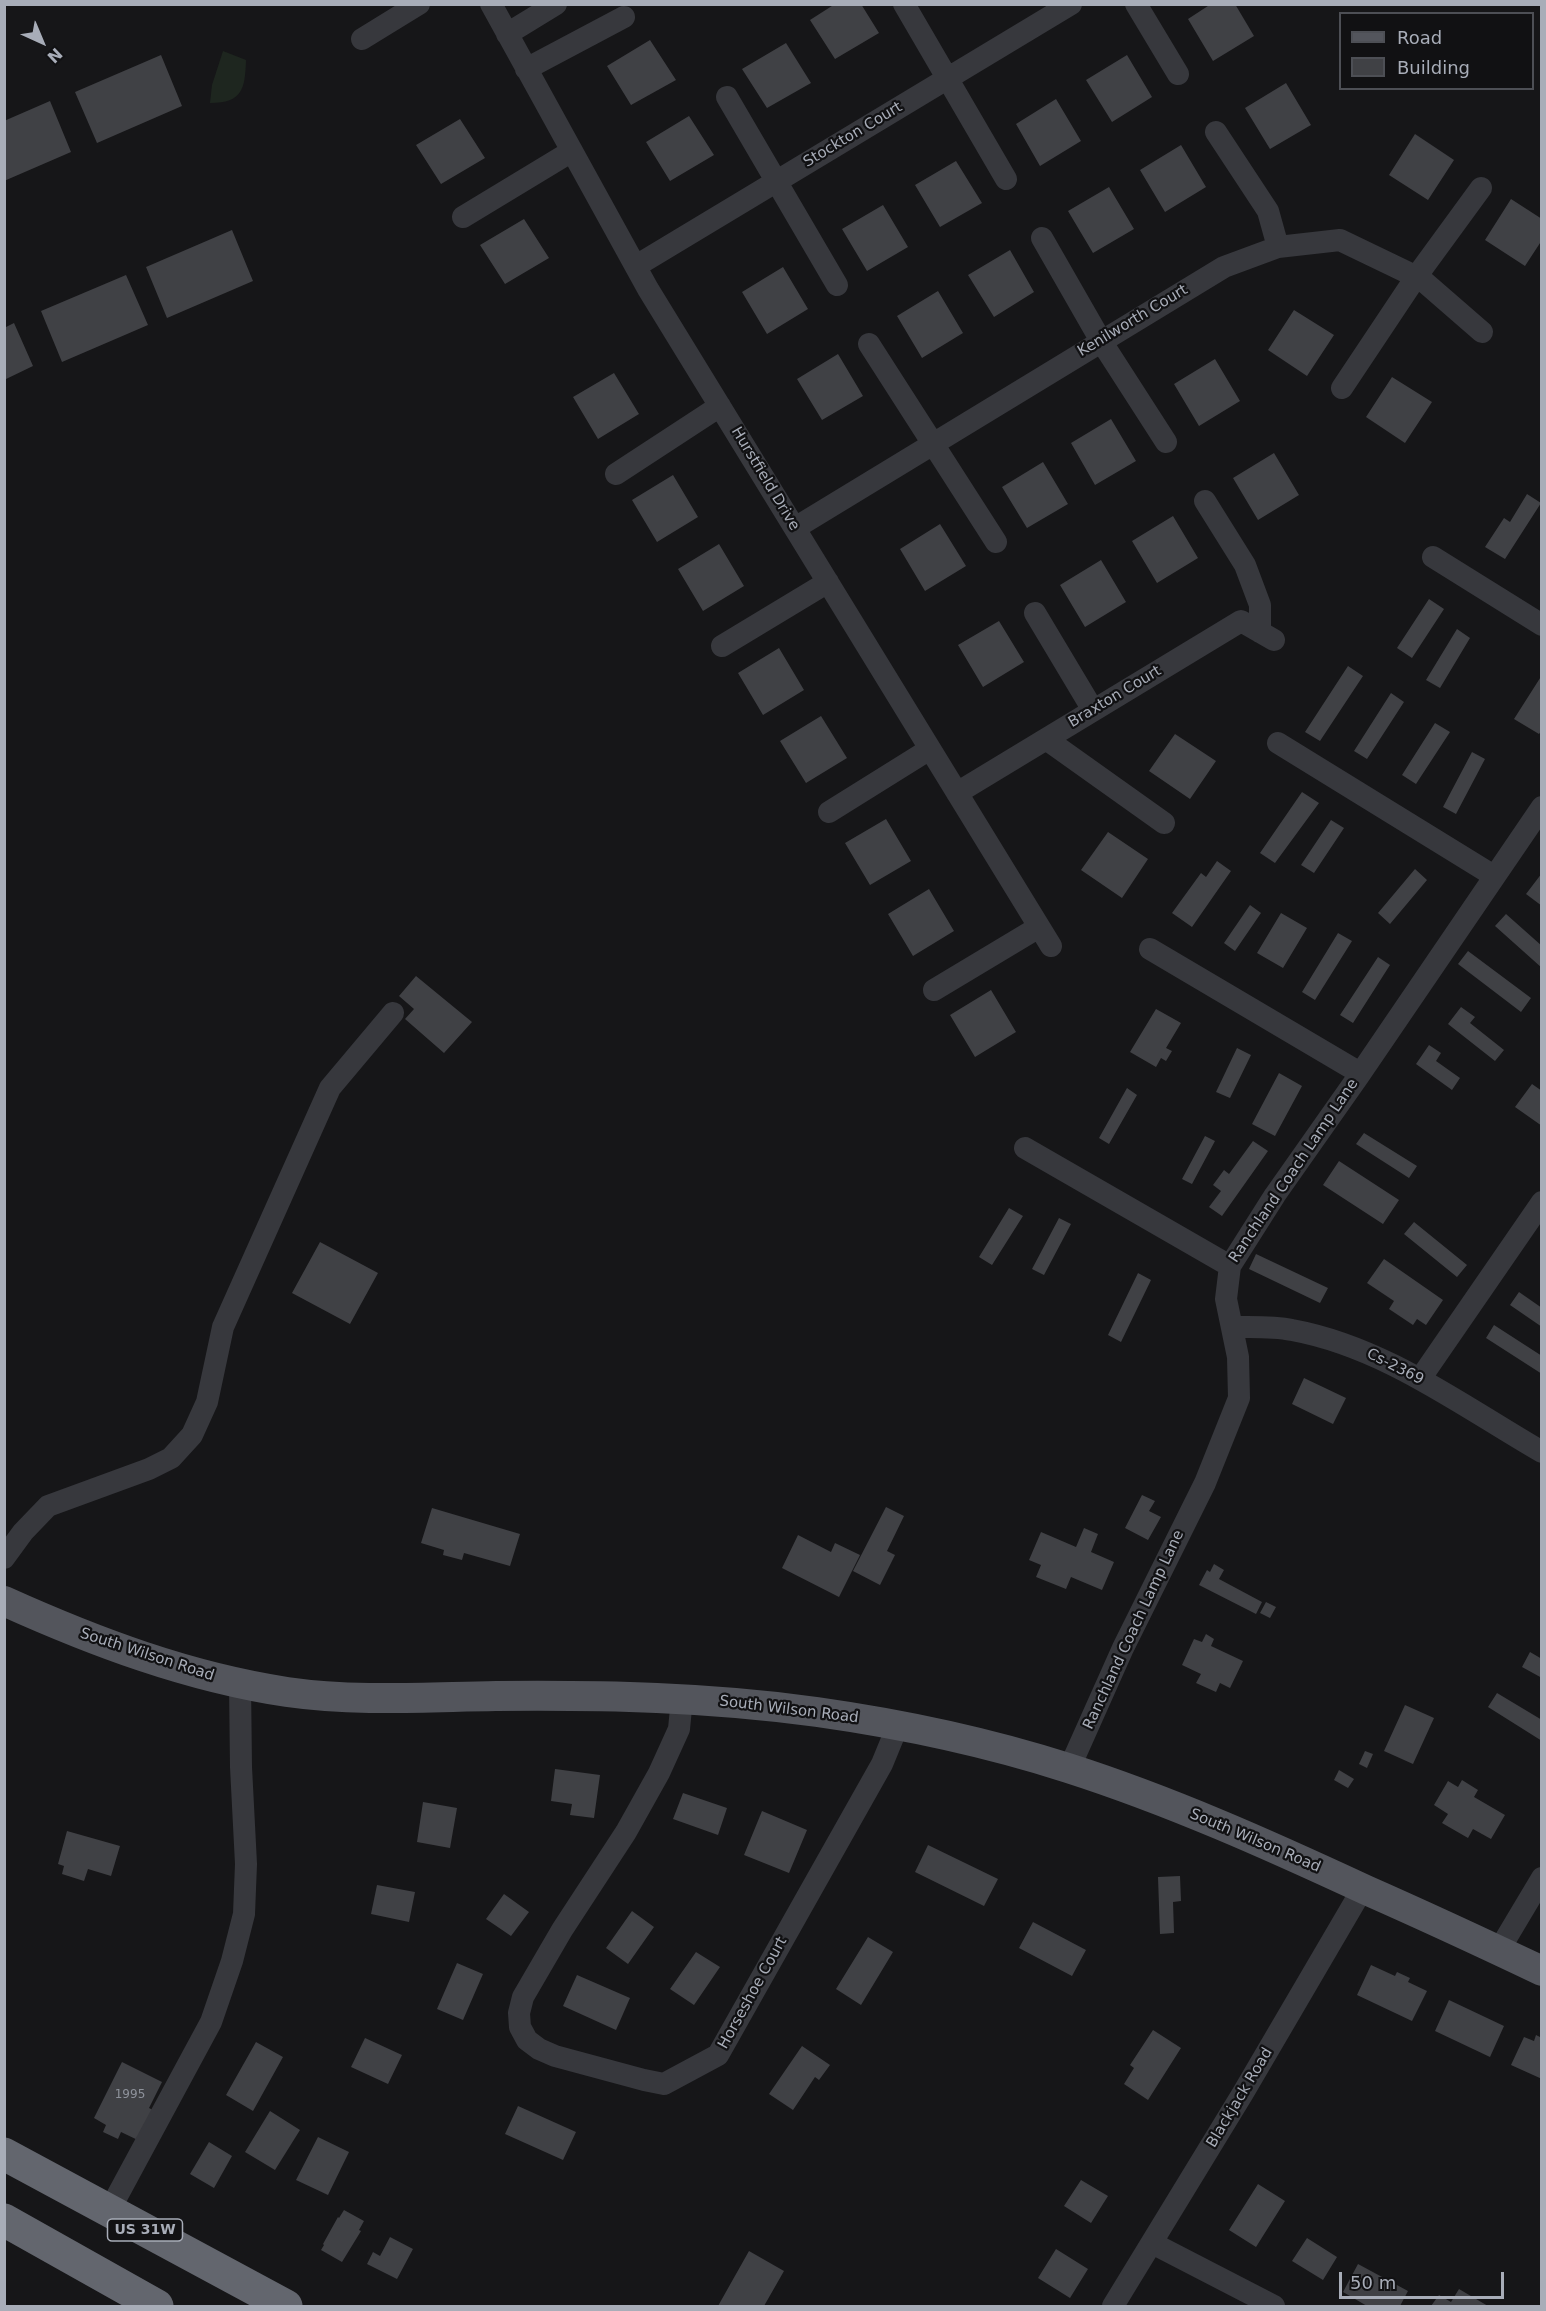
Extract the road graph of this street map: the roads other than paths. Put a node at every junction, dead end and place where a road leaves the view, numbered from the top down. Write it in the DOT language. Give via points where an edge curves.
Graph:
graph roads {
  1 [pos="419,4"];
  2 [pos="491,4"];
  3 [pos="556,4"];
  4 [pos="904,4"];
  5 [pos="1071,4"];
  6 [pos="1136,4"];
  7 [pos="624,17"];
  8 [pos="507,34"];
  9 [pos="362,39"];
  10 [pos="526,69"];
  11 [pos="1178,74"];
  12 [pos="948,78"];
  13 [pos="727,97"];
  14 [pos="1216,132"];
  15 [pos="572,151"];
  16 [pos="1006,179"];
  17 [pos="775,182"];
  18 [pos="1481,188"];
  19 [pos="463,217"];
  20 [pos="1042,238"];
  21 [pos="1278,247"];
  22 [pos="636,266"];
  23 [pos="1416,277"];
  24 [pos="837,285"];
  25 [pos="1482,332"];
  26 [pos="1101,341"];
  27 [pos="869,344"];
  28 [pos="1342,388"];
  29 [pos="720,406"];
  30 [pos="1166,442"];
  31 [pos="934,443"];
  32 [pos="616,474"];
  33 [pos="1205,501"];
  34 [pos="795,528"];
  35 [pos="996,542"];
  36 [pos="1432,557"];
  37 [pos="828,582"];
  38 [pos="1035,613"];
  39 [pos="1542,625"];
  40 [pos="722,646"];
  41 [pos="1093,710"];
  42 [pos="1046,739"];
  43 [pos="1278,743"];
  44 [pos="930,749"];
  45 [pos="957,793"];
  46 [pos="1542,807"];
  47 [pos="829,812"];
  48 [pos="1164,823"];
  49 [pos="1494,876"];
  50 [pos="1150,949"];
  51 [pos="934,990"];
  52 [pos="393,1013"];
  53 [pos="1360,1073"];
  54 [pos="1025,1148"];
  55 [pos="1542,1202"];
  56 [pos="1230,1266"];
  57 [pos="1233,1328"];
  58 [pos="1420,1379"];
  59 [pos="1542,1452"];
  60 [pos="4,1558"];
  61 [pos="4,1601"];
  62 [pos="240,1683"];
  63 [pos="682,1698"];
  64 [pos="898,1725"];
  65 [pos="1069,1768"];
  66 [pos="1542,1878"];
  67 [pos="1363,1888"];
  68 [pos="1499,1950"];
  69 [pos="1542,1971"];
  70 [pos="4,2154"];
  71 [pos="110,2211"];
  72 [pos="4,2220"];
  73 [pos="1152,2243"];
  74 [pos="157,2307"];
  75 [pos="286,2307"];
  76 [pos="1113,2307"];
  77 [pos="1274,2307"];
  1 -- 9 [label="street"];
  2 -- 8 [label="street, Hurstfield Drive"];
  3 -- 8 [label="street"];
  4 -- 12 [label="street"];
  5 -- 12 [label="street, Stockton Court"];
  6 -- 11 [label="street"];
  7 -- 10 [label="street"];
  8 -- 10 [label="street, Hurstfield Drive"];
  10 -- 15 [label="street, Hurstfield Drive"];
  12 -- 16 [label="street"];
  12 -- 17 [label="street, Stockton Court"];
  13 -- 17 [label="street"];
  14 -- 21 [label="street" via="1268,212"];
  15 -- 19 [label="street"];
  15 -- 22 [label="street, Hurstfield Drive"];
  17 -- 22 [label="street, Stockton Court"];
  17 -- 24 [label="street"];
  18 -- 23 [label="street"];
  20 -- 26 [label="street"];
  21 -- 23 [label="street, Kenilworth Court" via="1340,240"];
  21 -- 26 [label="street, Kenilworth Court" via="1224,267"];
  22 -- 29 [label="street, Hurstfield Drive"];
  23 -- 25 [label="street, Kenilworth Court"];
  23 -- 28 [label="street"];
  26 -- 30 [label="street"];
  26 -- 31 [label="street, Kenilworth Court"];
  27 -- 31 [label="street"];
  29 -- 32 [label="street"];
  29 -- 34 [label="street, Hurstfield Drive"];
  31 -- 34 [label="street, Kenilworth Court"];
  31 -- 35 [label="street"];
  33 -- 41 [label="street, Braxton Court" via="1245,565 1267,636 1241,621"];
  34 -- 37 [label="street, Hurstfield Drive"];
  36 -- 39 [label="street"];
  37 -- 40 [label="street"];
  37 -- 44 [label="street, Hurstfield Drive"];
  38 -- 41 [label="street"];
  41 -- 42 [label="street, Braxton Court"];
  42 -- 45 [label="street, Braxton Court"];
  42 -- 48 [label="street"];
  43 -- 49 [label="street"];
  44 -- 45 [label="street, Hurstfield Drive"];
  44 -- 47 [label="street"];
  45 -- 51 [label="street, Hurstfield Drive" via="1045,937"];
  46 -- 49 [label="street, Ranchland Coach Lamp Lane"];
  49 -- 53 [label="street, Ranchland Coach Lamp Lane"];
  50 -- 53 [label="street"];
  52 -- 60 [label="street" via="330,1088 223,1327 207,1402 192,1435 171,1458 149,1469 48,1506"];
  53 -- 56 [label="street, Ranchland Coach Lamp Lane"];
  54 -- 56 [label="street"];
  55 -- 58 [label="street"];
  56 -- 57 [label="street, Ranchland Coach Lamp Lane" via="1226,1299"];
  57 -- 58 [label="street, Cs-2369" via="1275,1328 1318,1335 1354,1347"];
  57 -- 65 [label="street, Ranchland Coach Lamp Lane" via="1239,1398 1205,1483"];
  58 -- 59 [label="street, Cs-2369"];
  61 -- 62 [label="main road, South Wilson Road" via="109,1646"];
  62 -- 63 [label="main road, South Wilson Road" via="349,1697"];
  62 -- 71 [label="street" via="244,1914 211,2022"];
  63 -- 64 [label="main road, South Wilson Road"];
  63 -- 64 [label="street, Horseshoe Court" via="679,1729 659,1773 562,1930 523,1997 519,2013 520,2027 527,2040 539,2049 664,2084 718,2055 882,1764"];
  64 -- 65 [label="main road, South Wilson Road"];
  65 -- 67 [label="main road, South Wilson Road" via="1156,1799"];
  66 -- 68 [label="street"];
  67 -- 68 [label="main road, South Wilson Road"];
  67 -- 73 [label="street, Blackjack Road"];
  68 -- 69 [label="main road, South Wilson Road"];
  70 -- 71 [label="highway, US 31W"];
  71 -- 75 [label="highway, US 31W"];
  72 -- 74 [label="highway"];
  73 -- 76 [label="street, Blackjack Road"];
  73 -- 77 [label="street"];
}
